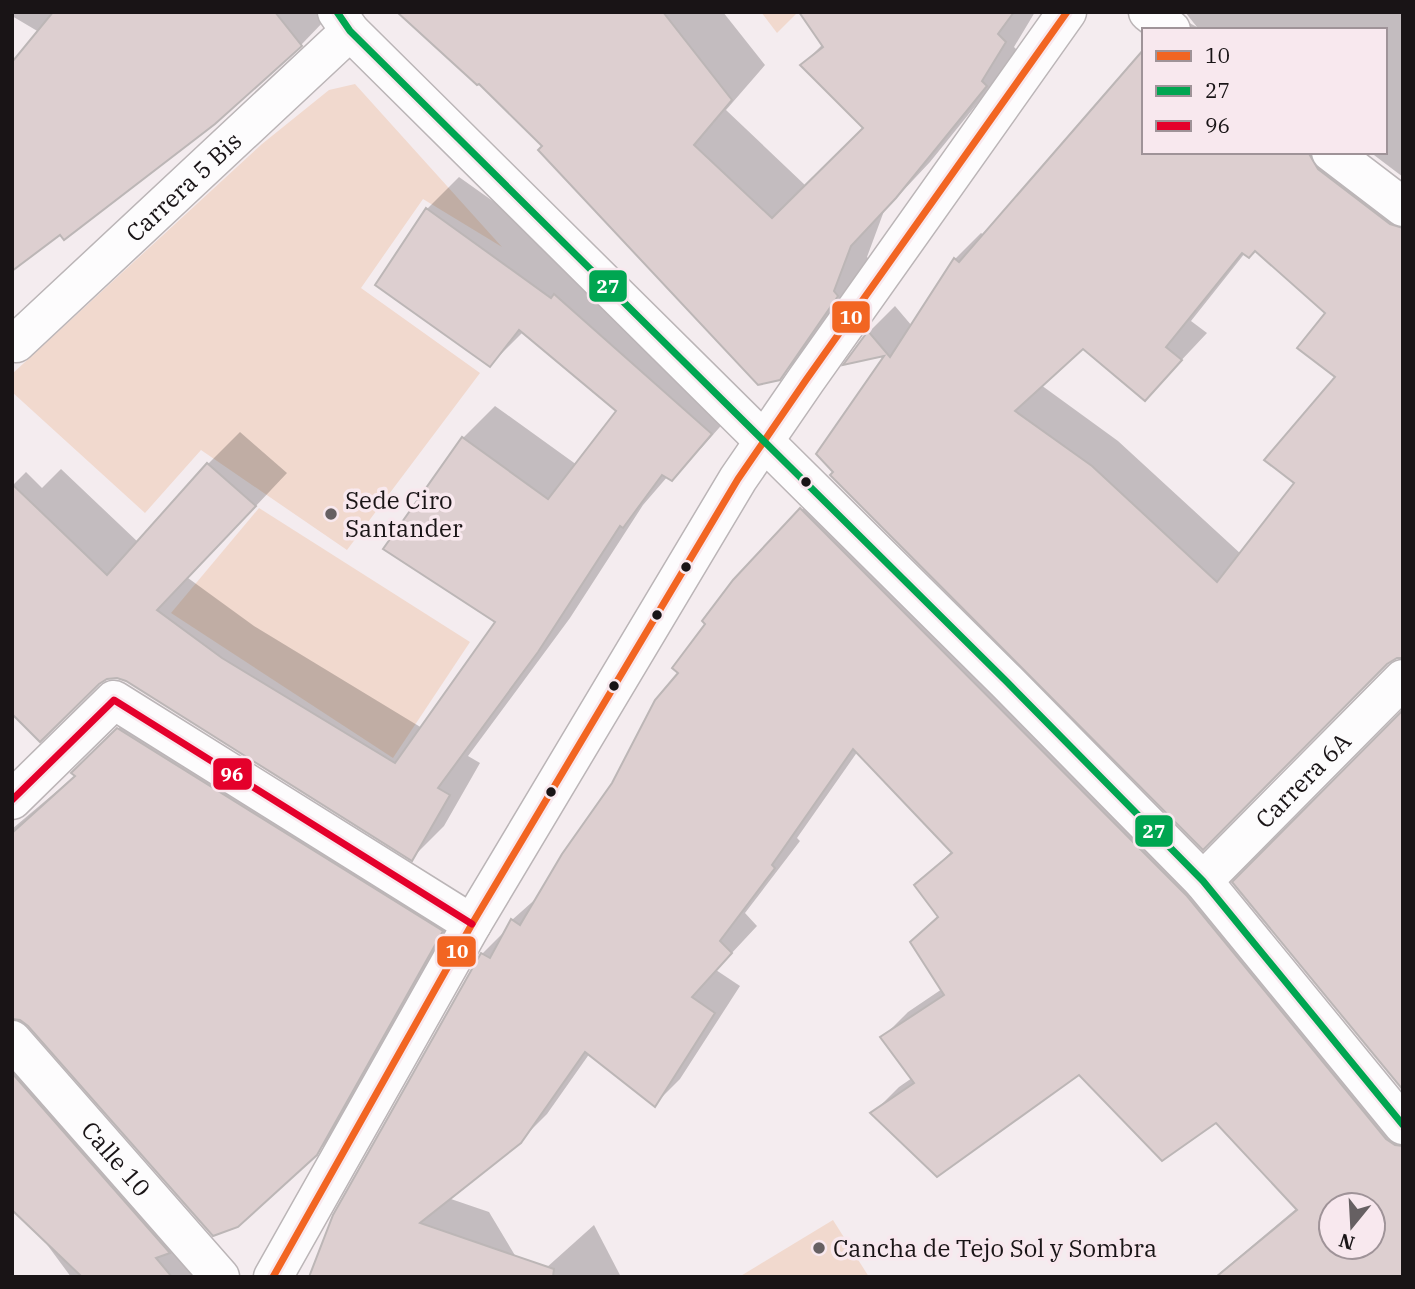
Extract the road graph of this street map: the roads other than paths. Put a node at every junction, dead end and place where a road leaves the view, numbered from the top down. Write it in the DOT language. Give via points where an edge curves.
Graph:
graph roads {
  1 [pos="1066,12"];
  2 [pos="1149,12"];
  3 [pos="344,22"];
  4 [pos="1169,28"];
  5 [pos="1334,154"];
  6 [pos="1403,207"];
  7 [pos="16,343"];
  8 [pos="764,441"];
  9 [pos="1403,679"];
  10 [pos="12,800"];
  11 [pos="1203,881"];
  12 [pos="472,924"];
  13 [pos="12,1040"];
  14 [pos="1403,1125"];
  15 [pos="220,1277"];
  16 [pos="274,1277"];
  1 -- 8 [label="street"];
  2 -- 4 [label="street"];
  3 -- 7 [label="street, Carrera 5 Bis"];
  3 -- 8 [label="street"];
  5 -- 6 [label="street"];
  8 -- 11 [label="street"];
  8 -- 12 [label="street"];
  9 -- 11 [label="street, Carrera 6A"];
  10 -- 12 [label="street" via="114,700"];
  11 -- 14 [label="street"];
  12 -- 16 [label="street"];
  13 -- 15 [label="street, Calle 10"];
}
